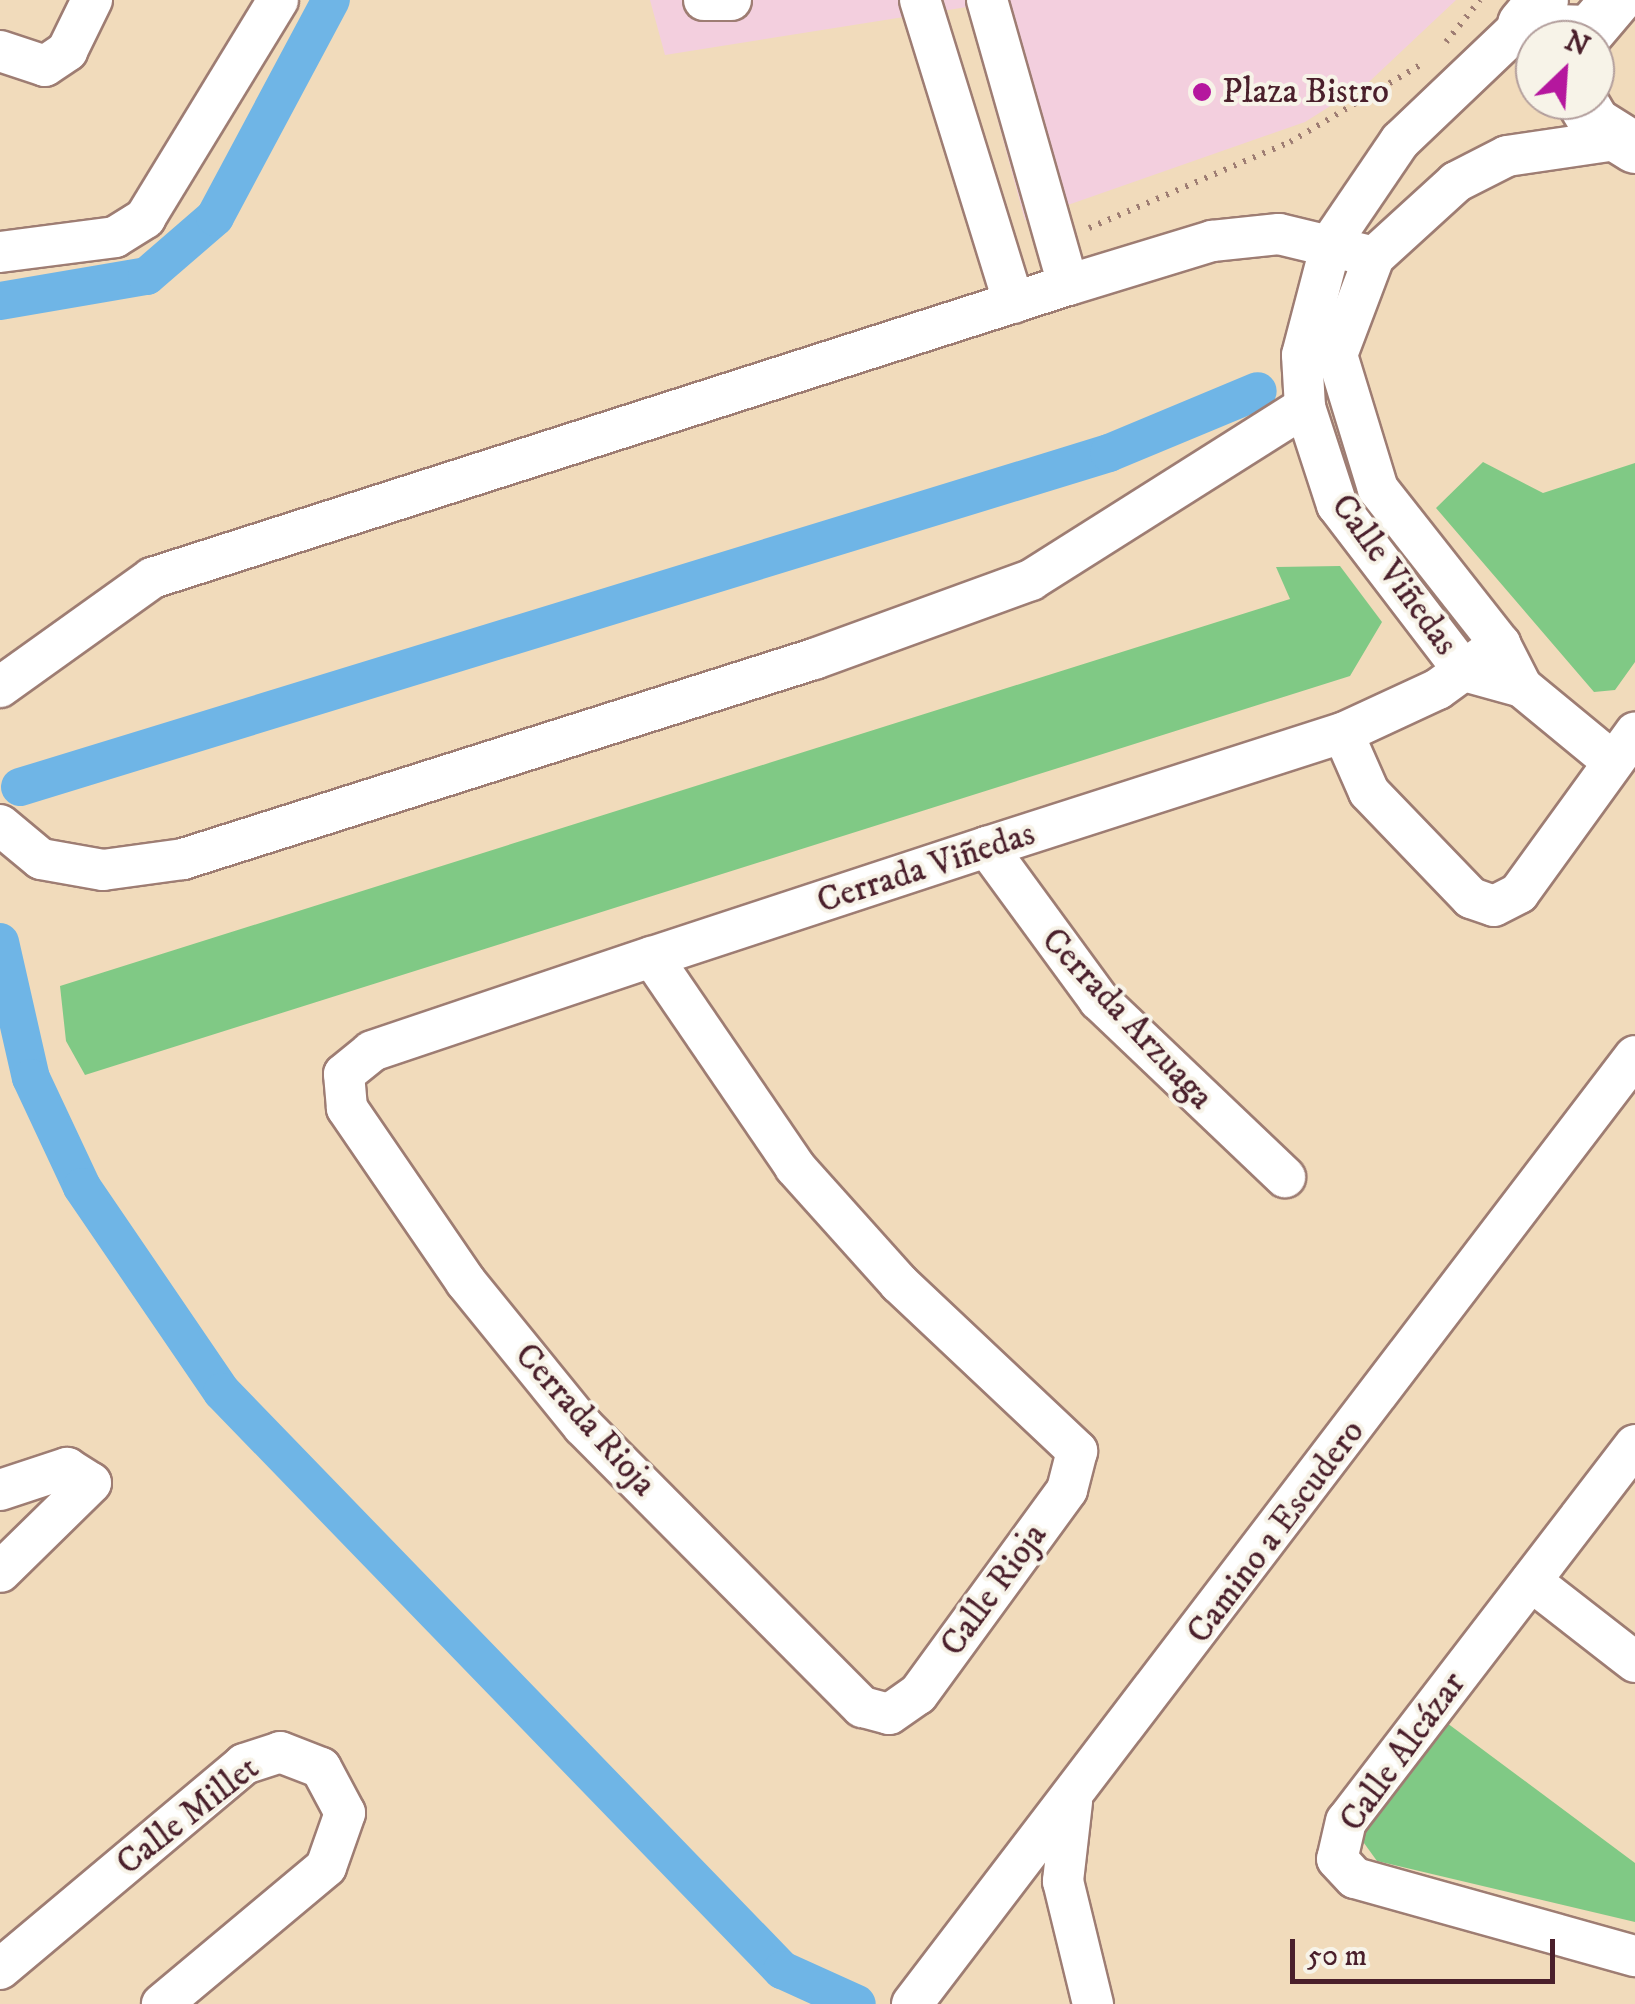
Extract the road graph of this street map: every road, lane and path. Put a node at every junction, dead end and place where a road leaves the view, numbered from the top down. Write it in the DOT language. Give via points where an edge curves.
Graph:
graph roads {
  1 [pos="92,0"];
  2 [pos="278,0"];
  3 [pos="704,0"];
  4 [pos="731,0"];
  5 [pos="920,0"];
  6 [pos="987,0"];
  7 [pos="1480,0"];
  8 [pos="1533,12"];
  9 [pos="1598,15"];
  10 [pos="0,51"];
  11 [pos="1602,120"];
  12 [pos="1625,144"];
  13 [pos="1332,241"];
  14 [pos="1056,242"];
  15 [pos="0,252"];
  16 [pos="1374,257"];
  17 [pos="1068,285"];
  18 [pos="1014,302"];
  19 [pos="1305,407"];
  20 [pos="1378,490"];
  21 [pos="1337,505"];
  22 [pos="1500,644"];
  23 [pos="1464,671"];
  24 [pos="0,687"];
  25 [pos="1522,687"];
  26 [pos="1343,733"];
  27 [pos="1624,747"];
  28 [pos="0,825"];
  29 [pos="987,847"];
  30 [pos="652,958"];
  31 [pos="1635,1056"];
  32 [pos="344,1074"];
  33 [pos="1284,1177"];
  34 [pos="1635,1445"];
  35 [pos="0,1490"];
  36 [pos="0,1572"];
  37 [pos="1531,1581"];
  38 [pos="1635,1662"];
  39 [pos="889,1714"];
  40 [pos="1072,1802"];
  41 [pos="1635,1956"];
  42 [pos="0,1969"];
  43 [pos="162,2004"];
  44 [pos="912,2004"];
  45 [pos="1093,2004"];
  1 -- 10 [label="street" via="66,52 44,66"];
  2 -- 15 [label="street" via="145,218 115,238"];
  3 -- 4 [label="street"];
  5 -- 18 [label="street"];
  6 -- 14 [label="street"];
  7 -- 14 [label="path" via="1433,56 1376,95"];
  8 -- 9 [label="street, Calle Viñedas"];
  8 -- 13 [label="street, Calle Viñedas" via="1400,141"];
  11 -- 12 [label="main road"];
  12 -- 16 [label="street, Calle Viñedas" via="1507,156 1456,182"];
  13 -- 16 [label="street"];
  13 -- 17 [label="street" via="1278,234 1212,242"];
  13 -- 19 [label="street, Calle Viñedas" via="1308,307"];
  14 -- 17 [label="street"];
  16 -- 20 [label="street, Calle Viñedas" via="1338,355"];
  17 -- 18 [label="street"];
  18 -- 24 [label="street" via="152,578"];
  19 -- 21 [label="street, Calle Viñedas"];
  19 -- 28 [label="street" via="1031,580 814,659 183,859 88,867 41,858"];
  20 -- 21 [label="street"];
  20 -- 22 [label="street, Calle Viñedas"];
  21 -- 23 [label="street, Calle Viñedas"];
  22 -- 23 [label="street, Cerrada Viñedas"];
  22 -- 25 [label="street, Calle Viñedas"];
  23 -- 25 [label="street, Calle Viñedas"];
  23 -- 26 [label="street, Cerrada Viñedas"];
  25 -- 27 [label="street, Calle Viñedas"];
  26 -- 27 [label="street, Calle Viñedas" via="1369,792 1471,898 1494,906 1519,893"];
  26 -- 29 [label="street, Cerrada Viñedas"];
  29 -- 30 [label="street, Cerrada Viñedas"];
  29 -- 33 [label="street, Cerrada Arzuaga" via="1099,1000"];
  30 -- 32 [label="street, Cerrada Viñedas" via="372,1051"];
  30 -- 39 [label="street, Calle Rioja" via="795,1166 899,1283 1077,1451 1055,1506 918,1694"];
  31 -- 40 [label="street, Camino a Escudero"];
  32 -- 39 [label="street, Cerrada Rioja" via="347,1108 466,1282 583,1426 862,1707"];
  34 -- 37 [label="street, Calle Alcázar"];
  35 -- 36 [label="street" via="67,1468 90,1483"];
  37 -- 38 [label="street"];
  37 -- 41 [label="street, Calle Alcázar" via="1346,1820 1337,1859 1355,1878"];
  40 -- 44 [label="street, Camino a Escudero"];
  40 -- 45 [label="street" via="1063,1881"];
  42 -- 43 [label="street, Calle Millet" via="244,1764 280,1752 321,1768 345,1813 326,1867"];
}
